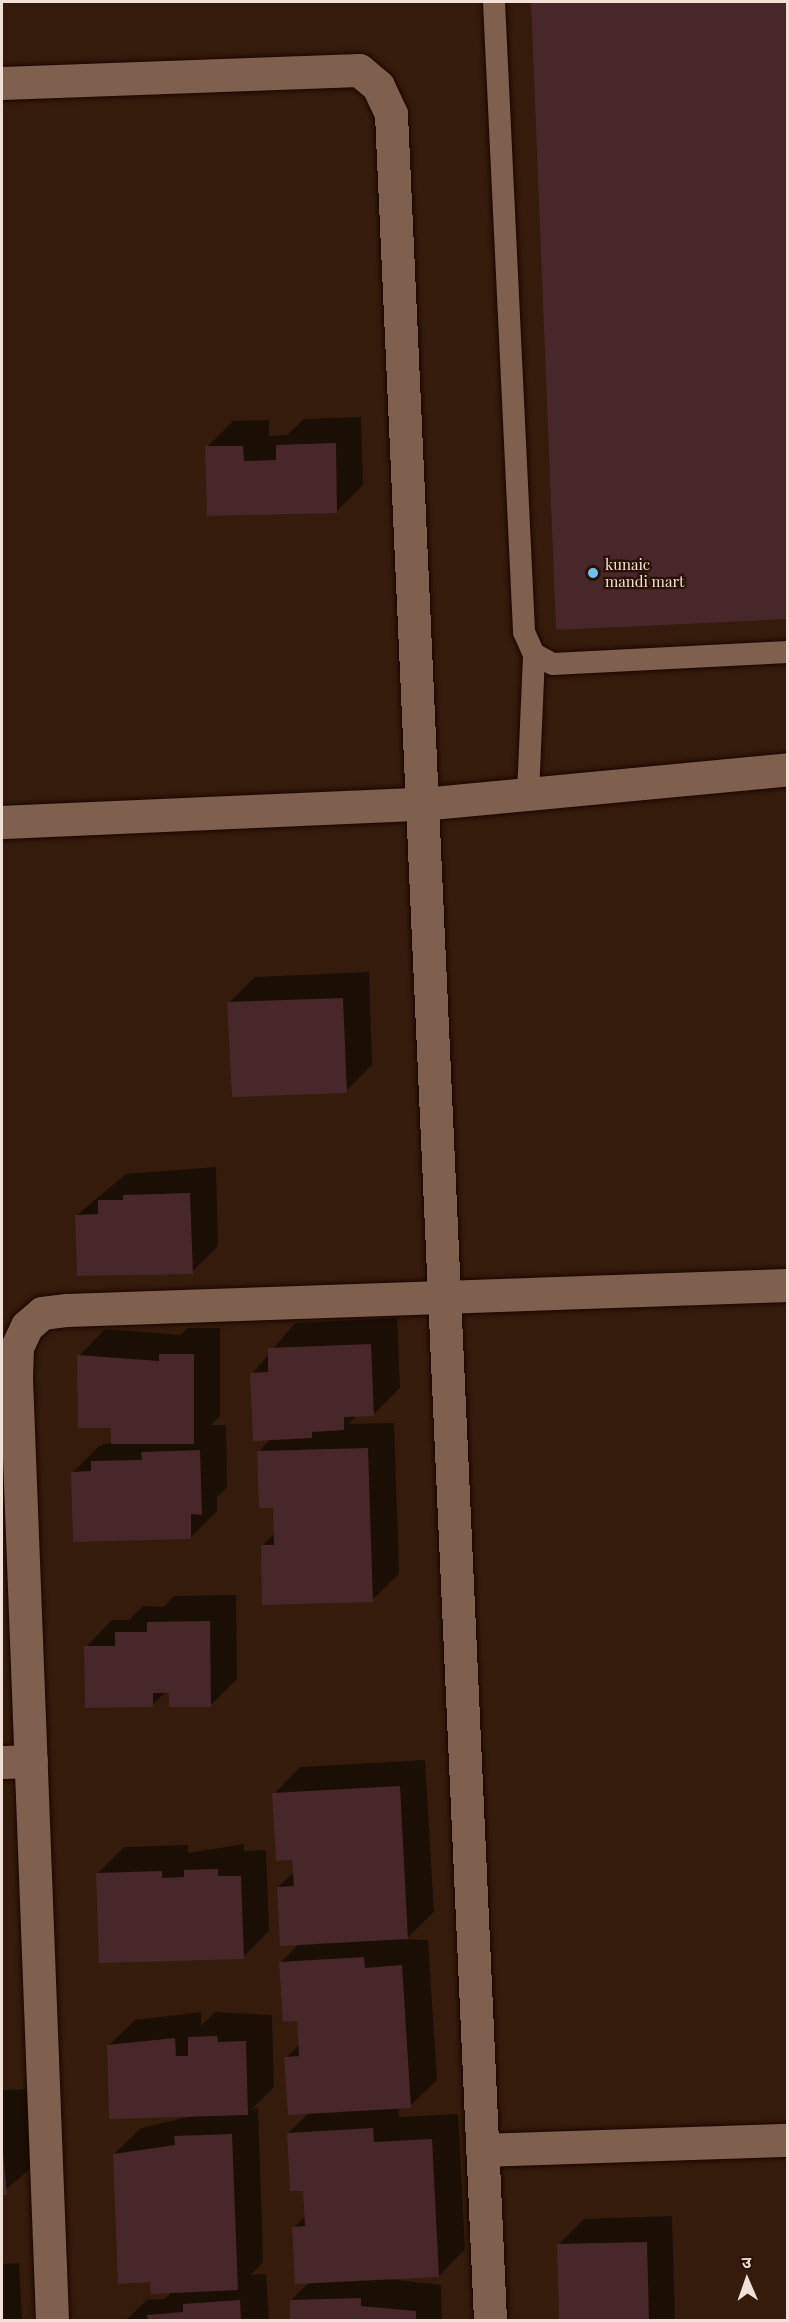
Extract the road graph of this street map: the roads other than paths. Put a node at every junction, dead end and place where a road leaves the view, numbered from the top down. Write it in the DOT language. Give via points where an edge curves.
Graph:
graph roads {
  1 [pos="494,2"];
  2 [pos="2,74"];
  3 [pos="788,652"];
  4 [pos="534,654"];
  5 [pos="788,770"];
  6 [pos="528,794"];
  7 [pos="421,804"];
  8 [pos="2,822"];
  9 [pos="788,1285"];
  10 [pos="443,1298"];
  11 [pos="16,1761"];
  12 [pos="788,2140"];
  13 [pos="482,2150"];
  14 [pos="52,2320"];
  15 [pos="490,2320"];
  1 -- 4 [label="lane" via="524,632"];
  2 -- 7 [label="street" via="359,70 378,86 391,114"];
  3 -- 4 [label="lane" via="553,664"];
  4 -- 6 [label="lane"];
  5 -- 6 [label="street"];
  6 -- 7 [label="street"];
  7 -- 8 [label="street"];
  7 -- 10 [label="street"];
  9 -- 10 [label="street"];
  10 -- 11 [label="street" via="67,1310 42,1313 27,1326 17,1347 16,1377"];
  10 -- 13 [label="street"];
  11 -- 14 [label="street"];
  12 -- 13 [label="street"];
  13 -- 15 [label="street"];
}
